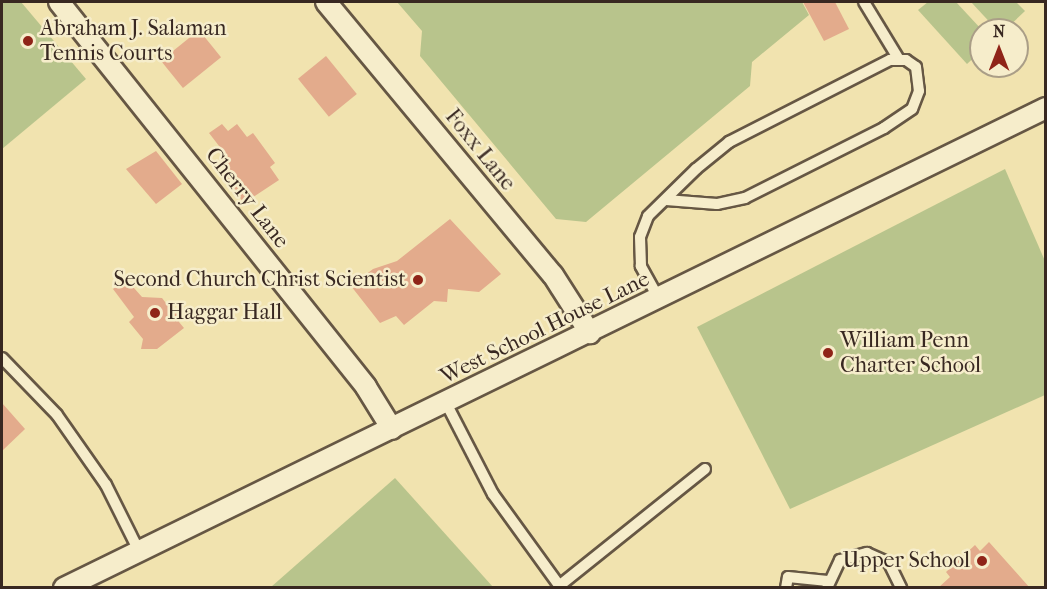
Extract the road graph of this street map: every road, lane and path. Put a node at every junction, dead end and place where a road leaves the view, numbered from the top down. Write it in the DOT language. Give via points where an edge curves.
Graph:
graph roads {
  1 [pos="59,2"];
  2 [pos="326,2"];
  3 [pos="864,2"];
  4 [pos="898,58"];
  5 [pos="1046,108"];
  6 [pos="666,200"];
  7 [pos="659,300"];
  8 [pos="590,333"];
  9 [pos="2,358"];
  10 [pos="446,403"];
  11 [pos="392,429"];
  12 [pos="705,470"];
  13 [pos="139,551"];
  14 [pos="787,582"];
  15 [pos="827,584"];
  16 [pos="560,587"];
  17 [pos="64,588"];
  18 [pos="901,588"];
  1 -- 11 [label="street, Cherry Lane" via="366,387"];
  2 -- 8 [label="street, Foxx Lane" via="553,275"];
  3 -- 4 [label="lane"];
  4 -- 6 [label="lane" via="729,142"];
  4 -- 6 [label="lane" via="916,67 920,80 912,108 896,122 745,198 717,204"];
  5 -- 7 [label="street, West School House Lane"];
  6 -- 7 [label="lane" via="648,216 639,248 641,266"];
  7 -- 8 [label="street, West School House Lane"];
  8 -- 10 [label="street, West School House Lane"];
  9 -- 13 [label="lane" via="57,415 106,486"];
  10 -- 11 [label="street, West School House Lane"];
  10 -- 16 [label="lane" via="494,494"];
  11 -- 13 [label="street, West School House Lane"];
  12 -- 16 [label="lane"];
  13 -- 17 [label="street, West School House Lane"];
  14 -- 15 [label="lane"];
  15 -- 18 [label="lane" via="840,560 867,553 889,563"];
}
